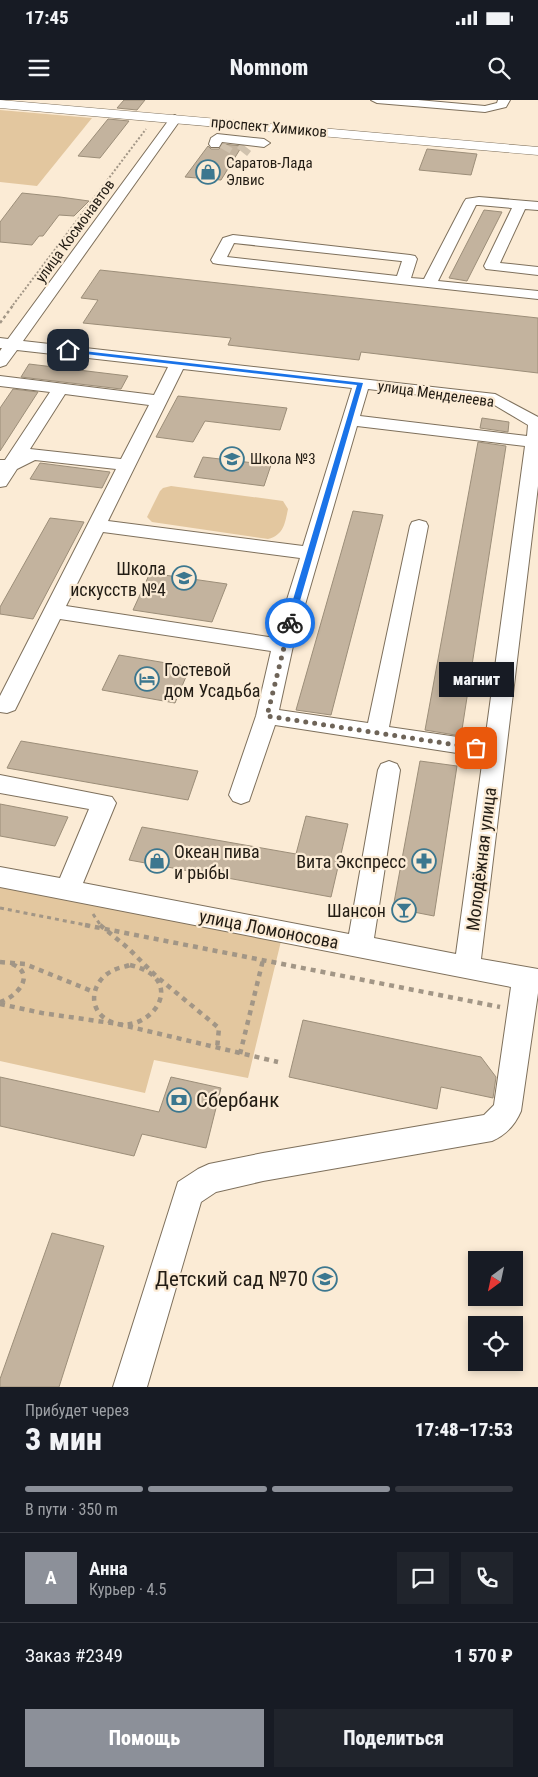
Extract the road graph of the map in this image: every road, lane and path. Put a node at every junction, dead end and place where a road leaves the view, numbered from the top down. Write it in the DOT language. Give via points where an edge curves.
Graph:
graph roads {
  1 [pos="377,100"];
  2 [pos="504,100"];
  3 [pos="0,104"];
  4 [pos="155,117"];
  5 [pos="175,119"];
  6 [pos="253,145"];
  7 [pos="219,147"];
  8 [pos="538,151"];
  9 [pos="520,205"];
  10 [pos="538,206"];
  11 [pos="491,266"];
  12 [pos="538,271"];
  13 [pos="403,281"];
  14 [pos="429,284"];
  15 [pos="476,289"];
  16 [pos="538,296"];
  17 [pos="0,323"];
  18 [pos="6,343"];
  19 [pos="0,362"];
  20 [pos="178,363"];
  21 [pos="0,381"];
  22 [pos="361,384"];
  23 [pos="60,389"];
  24 [pos="160,400"];
  25 [pos="350,420"];
  26 [pos="537,430"];
  27 [pos="127,465"];
  28 [pos="5,466"];
  29 [pos="0,482"];
  30 [pos="97,524"];
  31 [pos="419,526"];
  32 [pos="311,553"];
  33 [pos="54,611"];
  34 [pos="283,646"];
  35 [pos="2,709"];
  36 [pos="267,716"];
  37 [pos="377,733"];
  38 [pos="495,751"];
  39 [pos="389,770"];
  40 [pos="0,784"];
  41 [pos="241,794"];
  42 [pos="0,877"];
  43 [pos="74,891"];
  44 [pos="0,908"];
  45 [pos="102,928"];
  46 [pos="360,946"];
  47 [pos="263,960"];
  48 [pos="0,962"];
  49 [pos="468,967"];
  50 [pos="156,976"];
  51 [pos="532,979"];
  52 [pos="94,992"];
  53 [pos="0,1003"];
  54 [pos="522,1011"];
  55 [pos="118,1024"];
  56 [pos="217,1049"];
  57 [pos="240,1054"];
  58 [pos="278,1062"];
  59 [pos="130,1387"];
  1 -- 2 [label="street" via="485,109 502,105"];
  3 -- 4 [label="main road, проспект Химиков"];
  4 -- 5 [label="main road, проспект Химиков"];
  4 -- 17 [label="path"];
  5 -- 8 [label="main road, проспект Химиков"];
  5 -- 18 [label="street, улица Космонавтов"];
  6 -- 7 [label="street"];
  9 -- 10 [label="street"];
  9 -- 11 [label="street"];
  9 -- 14 [label="street" via="479,201 469,204"];
  11 -- 12 [label="street"];
  11 -- 15 [label="street" via="484,272"];
  13 -- 13 [label="street" via="223,262 218,260 228,241 233,239 401,256 410,259"];
  13 -- 14 [label="street"];
  14 -- 15 [label="street"];
  15 -- 16 [label="street"];
  18 -- 19 [label="street, улица Космонавтов"];
  18 -- 20 [label="street, улица Менделеева"];
  20 -- 22 [label="street, улица Менделеева"];
  20 -- 24 [label="street"];
  21 -- 23 [label="street"];
  22 -- 25 [label="street"];
  22 -- 26 [label="street, улица Менделеева" via="496,399"];
  23 -- 24 [label="street"];
  23 -- 28 [label="street"];
  24 -- 27 [label="street"];
  25 -- 26 [label="street"];
  25 -- 32 [label="street"];
  26 -- 38 [label="street, Молодёжная улица"];
  27 -- 28 [label="street" via="32,454"];
  27 -- 30 [label="street"];
  28 -- 29 [label="street"];
  30 -- 32 [label="street"];
  30 -- 33 [label="street"];
  31 -- 37 [label="street"];
  32 -- 34 [label="street"];
  33 -- 34 [label="street"];
  33 -- 35 [label="street"];
  34 -- 36 [label="street"];
  36 -- 37 [label="street"];
  36 -- 41 [label="street"];
  37 -- 38 [label="street"];
  38 -- 49 [label="street, Молодёжная улица"];
  39 -- 46 [label="street"];
  40 -- 43 [label="street" via="104,804"];
  42 -- 43 [label="street, улица Ломоносова"];
  43 -- 45 [label="path"];
  43 -- 46 [label="street, улица Ломоносова"];
  44 -- 45 [label="path"];
  45 -- 47 [label="path"];
  45 -- 50 [label="path"];
  46 -- 49 [label="street, улица Ломоносова"];
  47 -- 54 [label="path"];
  47 -- 57 [label="path"];
  48 -- 52 [label="path" via="25,964"];
  48 -- 53 [label="path" via="16,966 24,980 16,995"];
  49 -- 51 [label="street, улица Ломоносова"];
  50 -- 52 [label="path" via="140,966 118,967 104,974"];
  50 -- 55 [label="path" via="162,991 156,1010 143,1020"];
  50 -- 56 [label="path" via="219,1028"];
  51 -- 54 [label="street"];
  52 -- 55 [label="path" via="96,1009 102,1017"];
  53 -- 55 [label="path"];
  54 -- 59 [label="street" via="508,1111 492,1127 209,1179 189,1193"];
  55 -- 56 [label="path"];
  56 -- 57 [label="path"];
  57 -- 58 [label="path"];
}
